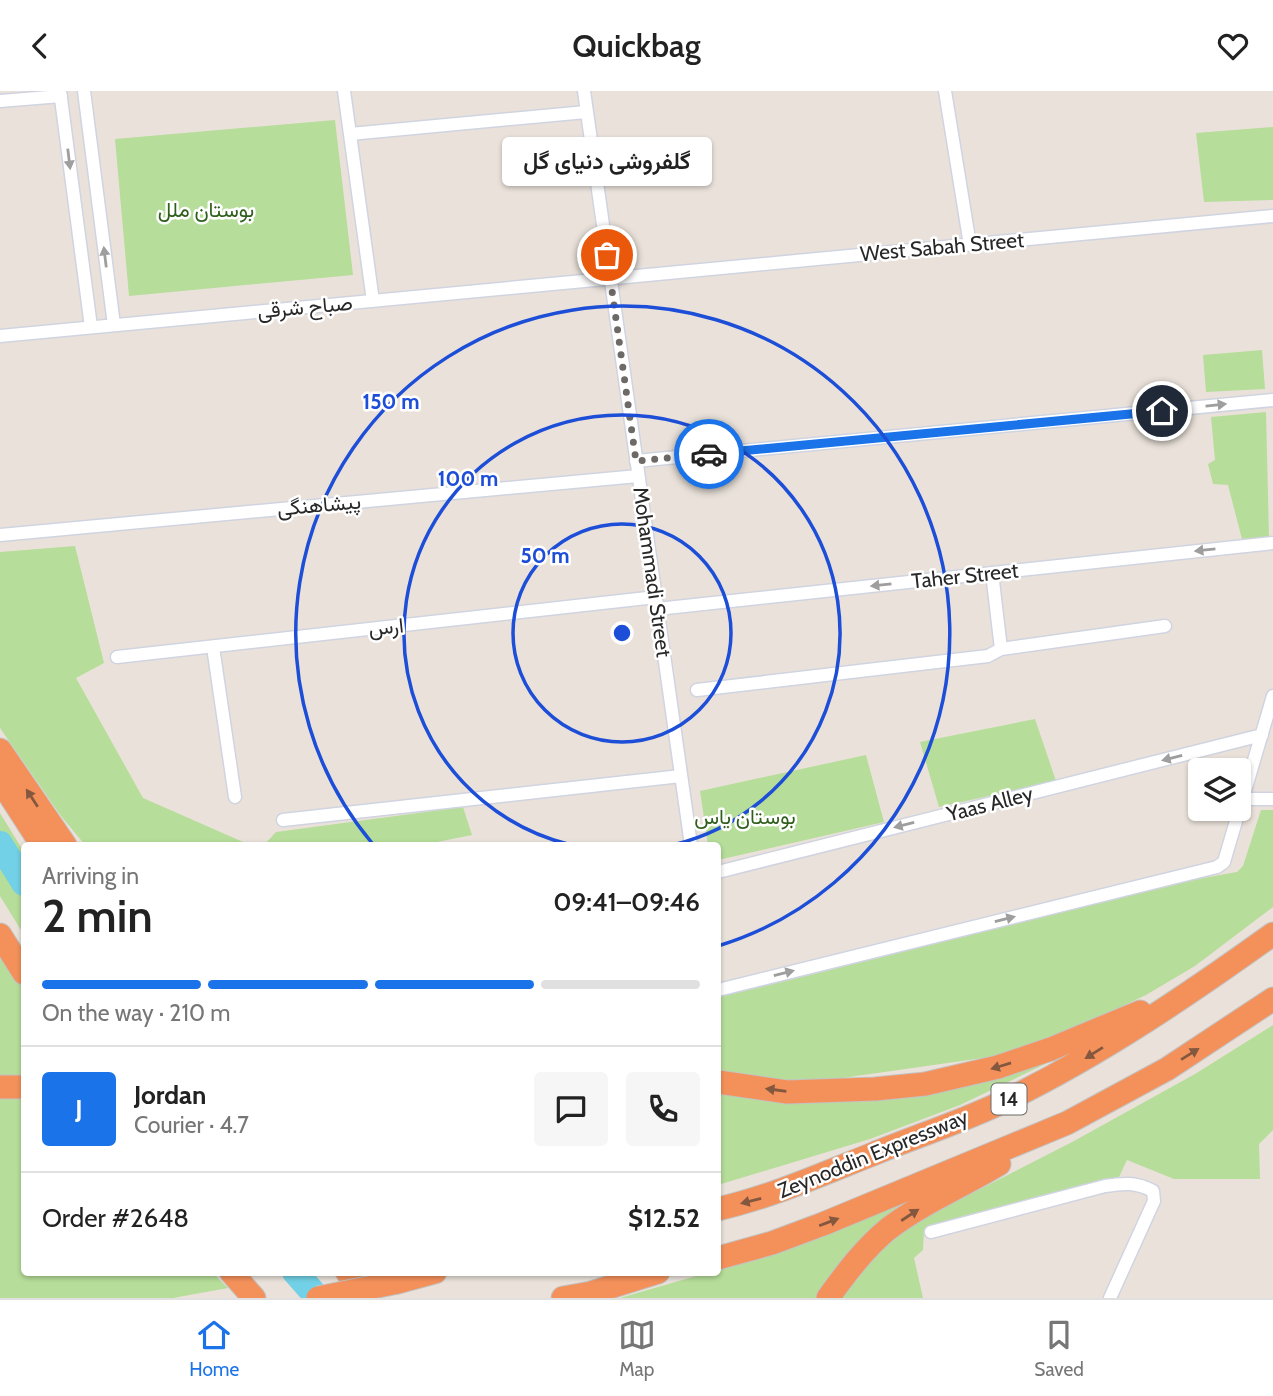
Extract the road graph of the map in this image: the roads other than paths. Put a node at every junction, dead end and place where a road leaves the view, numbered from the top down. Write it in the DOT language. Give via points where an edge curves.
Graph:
graph roads {
  1 [pos="83,91"];
  2 [pos="344,91"];
  3 [pos="585,91"];
  4 [pos="945,91"];
  5 [pos="60,93"];
  6 [pos="0,101"];
  7 [pos="586,112"];
  8 [pos="350,134"];
  9 [pos="1273,216"];
  10 [pos="970,245"];
  11 [pos="610,278"];
  12 [pos="373,301"];
  13 [pos="114,325"];
  14 [pos="91,327"];
  15 [pos="0,336"];
  16 [pos="1273,400"];
  17 [pos="636,461"];
  18 [pos="638,476"];
  19 [pos="0,535"];
  20 [pos="1273,543"];
  21 [pos="992,573"];
  22 [pos="657,603"];
  23 [pos="1165,626"];
  24 [pos="213,647"];
  25 [pos="1002,649"];
  26 [pos="117,657"];
  27 [pos="697,690"];
  28 [pos="1273,696"];
  29 [pos="1262,735"];
  30 [pos="0,750"];
  31 [pos="1251,772"];
  32 [pos="681,776"];
  33 [pos="0,781"];
  34 [pos="235,797"];
  35 [pos="1251,799"];
  36 [pos="1273,799"];
  37 [pos="283,820"];
  38 [pos="1236,821"];
  39 [pos="40,842"];
  40 [pos="63,842"];
  41 [pos="691,842"];
  42 [pos="721,871"];
  43 [pos="1273,934"];
  44 [pos="0,935"];
  45 [pos="21,968"];
  46 [pos="1201,986"];
  47 [pos="721,989"];
  48 [pos="1273,999"];
  49 [pos="721,1082"];
  50 [pos="0,1087"];
  51 [pos="21,1087"];
  52 [pos="1067,1123"];
  53 [pos="721,1208"];
  54 [pos="931,1232"];
  55 [pos="721,1257"];
  56 [pos="233,1276"];
  57 [pos="351,1276"];
  58 [pos="358,1276"];
  59 [pos="645,1276"];
  60 [pos="406,1277"];
  61 [pos="369,1297"];
  62 [pos="254,1298"];
  63 [pos="318,1298"];
  64 [pos="564,1298"];
  65 [pos="828,1298"];
  66 [pos="1110,1298"];
  13 -- 1 [label="street, one-way"];
  2 -- 8 [label="street"];
  3 -- 7 [label="street, Mohammadi Street"];
  4 -- 10 [label="street"];
  5 -- 6 [label="street"];
  5 -- 14 [label="street, one-way"];
  7 -- 8 [label="street"];
  7 -- 11 [label="street, Mohammadi Street"];
  8 -- 12 [label="street"];
  9 -- 10 [label="street, West Sabah Street"];
  10 -- 11 [label="street, West Sabah Street"];
  11 -- 12 [label="street, صباح شرقی"];
  11 -- 17 [label="street, Mohammadi Street"];
  12 -- 13 [label="street, صباح شرقی"];
  13 -- 14 [label="street, صباح شرقی"];
  14 -- 15 [label="street, صباح شرقی"];
  17 -- 16 [label="street, one-way"];
  17 -- 18 [label="street, Mohammadi Street"];
  18 -- 19 [label="street, پیشاهنگی"];
  18 -- 22 [label="street, Mohammadi Street"];
  20 -- 21 [label="street, Taher Street, one-way"];
  21 -- 22 [label="street, Taher Street, one-way"];
  21 -- 25 [label="street"];
  22 -- 24 [label="street, ارس"];
  22 -- 32 [label="street, Mohammadi Street"];
  23 -- 25 [label="street"];
  24 -- 26 [label="street, ارس"];
  24 -- 34 [label="street"];
  25 -- 27 [label="street" via="988,656"];
  28 -- 29 [label="street"];
  29 -- 31 [label="street"];
  29 -- 42 [label="street, Yaas Alley, one-way"];
  40 -- 30 [label="highway, one-way"];
  32 -- 37 [label="street"];
  32 -- 41 [label="street, Mohammadi Street"];
  33 -- 39 [label="highway"];
  35 -- 36 [label="street"];
  47 -- 38 [label="street, one-way" via="1217,867 1224,862"];
  43 -- 46 [label="highway, Zeynoddin Expressway / 14"];
  44 -- 45 [label="highway"];
  46 -- 49 [label="highway, one-way" via="1051,1049 925,1084 787,1092"];
  46 -- 53 [label="highway, Zeynoddin Expressway / 14, one-way" via="1086,1058 1004,1102 774,1194"];
  52 -- 48 [label="highway, 14, one-way" via="1167,1069"];
  50 -- 51 [label="highway"];
  55 -- 52 [label="highway, 14, one-way" via="823,1224"];
  65 -- 52 [label="highway, one-way" via="860,1255 888,1230"];
  54 -- 66 [label="street" via="1105,1186 1142,1185 1153,1191 1154,1201"];
  56 -- 62 [label="highway"];
  57 -- 61 [label="highway"];
  58 -- 61 [label="highway"];
  59 -- 64 [label="highway"];
  60 -- 63 [label="highway, bridge"];
}
